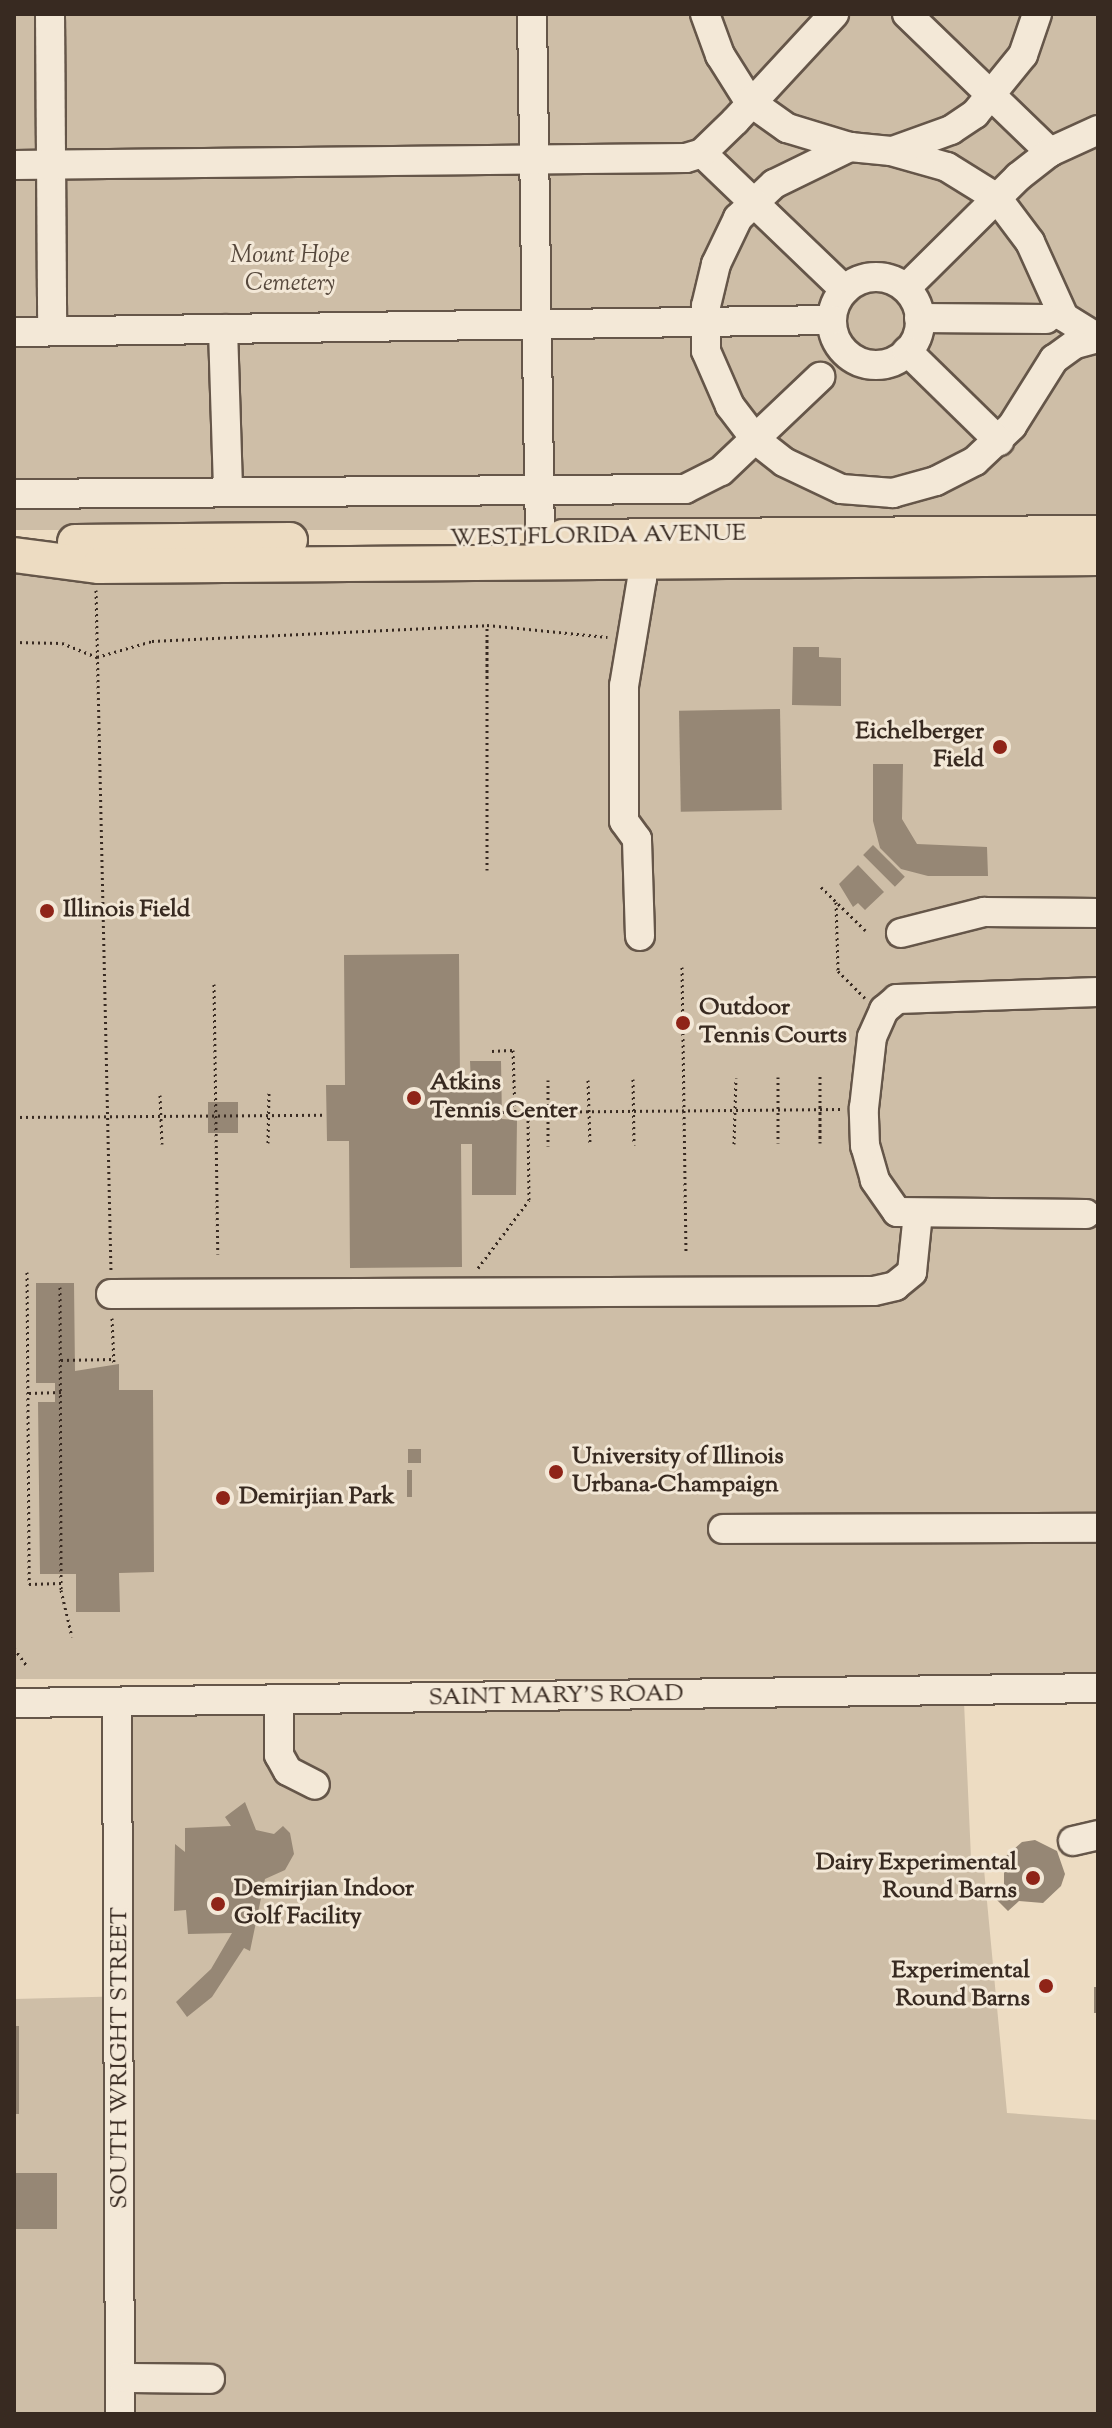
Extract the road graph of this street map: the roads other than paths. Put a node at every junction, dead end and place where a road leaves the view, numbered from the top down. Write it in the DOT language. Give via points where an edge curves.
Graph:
graph roads {
  1 [pos="50,14"];
  2 [pos="532,14"];
  3 [pos="705,14"];
  4 [pos="834,14"];
  5 [pos="907,14"];
  6 [pos="1037,14"];
  7 [pos="993,97"];
  8 [pos="752,103"];
  9 [pos="1098,130"];
  10 [pos="850,147"];
  11 [pos="891,151"];
  12 [pos="1050,152"];
  13 [pos="702,153"];
  14 [pos="536,159"];
  15 [pos="51,164"];
  16 [pos="14,165"];
  17 [pos="997,198"];
  18 [pos="753,202"];
  19 [pos="906,288"];
  20 [pos="845,290"];
  21 [pos="1049,307"];
  22 [pos="919,318"];
  23 [pos="832,320"];
  24 [pos="703,324"];
  25 [pos="538,328"];
  26 [pos="223,329"];
  27 [pos="52,331"];
  28 [pos="14,332"];
  29 [pos="1098,338"];
  30 [pos="907,351"];
  31 [pos="1043,372"];
  32 [pos="820,377"];
  33 [pos="756,440"];
  34 [pos="999,441"];
  35 [pos="539,488"];
  36 [pos="228,490"];
  37 [pos="14,494"];
  38 [pos="1098,533"];
  39 [pos="540,538"];
  40 [pos="642,548"];
  41 [pos="22,555"];
  42 [pos="1098,558"];
  43 [pos="97,565"];
  44 [pos="1098,913"];
  45 [pos="901,933"];
  46 [pos="640,936"];
  47 [pos="1098,992"];
  48 [pos="918,1213"];
  49 [pos="1086,1214"];
  50 [pos="111,1294"];
  51 [pos="1098,1528"];
  52 [pos="723,1529"];
  53 [pos="1098,1688"];
  54 [pos="279,1700"];
  55 [pos="117,1702"];
  56 [pos="14,1703"];
  57 [pos="315,1785"];
  58 [pos="121,2378"];
  59 [pos="210,2379"];
  60 [pos="120,2414"];
  1 -- 15 [label="street"];
  2 -- 14 [label="street"];
  3 -- 8 [label="street" via="720,55"];
  4 -- 8 [label="street"];
  5 -- 7 [label="street"];
  6 -- 7 [label="street" via="1023,55"];
  7 -- 11 [label="street" via="951,130"];
  7 -- 12 [label="street"];
  8 -- 10 [label="street" via="796,132"];
  8 -- 13 [label="street"];
  9 -- 12 [label="street"];
  10 -- 11 [label="street"];
  10 -- 18 [label="street" via="802,168"];
  11 -- 17 [label="street" via="947,167"];
  12 -- 17 [label="street"];
  13 -- 14 [label="street" via="686,158"];
  13 -- 18 [label="street"];
  14 -- 15 [label="street"];
  14 -- 25 [label="street"];
  15 -- 16 [label="street"];
  15 -- 27 [label="street"];
  17 -- 19 [label="street"];
  17 -- 21 [label="street" via="1030,242"];
  18 -- 20 [label="street"];
  18 -- 24 [label="street" via="726,238"];
  19 -- 20 [label="street" via="880,277 865,278"];
  19 -- 22 [label="street"];
  20 -- 23 [label="street"];
  21 -- 22 [label="street"];
  21 -- 29 [label="street"];
  21 -- 31 [label="street"];
  22 -- 30 [label="street"];
  23 -- 24 [label="street"];
  23 -- 30 [label="street" via="841,348 864,363 893,361"];
  24 -- 25 [label="street"];
  24 -- 33 [label="street" via="713,375"];
  25 -- 26 [label="street"];
  25 -- 35 [label="street"];
  26 -- 27 [label="street"];
  26 -- 36 [label="street"];
  27 -- 28 [label="street"];
  29 -- 31 [label="street" via="1067,349"];
  30 -- 34 [label="street"];
  31 -- 34 [label="street"];
  32 -- 33 [label="street"];
  33 -- 34 [label="street" via="811,479 841,489 893,493 966,467"];
  33 -- 35 [label="street" via="721,471 685,489"];
  35 -- 36 [label="street"];
  35 -- 39 [label="street"];
  36 -- 37 [label="street"];
  38 -- 40 [label="main road, WEST FLORIDA AVENUE"];
  39 -- 40 [label="main road, WEST FLORIDA AVENUE"];
  39 -- 43 [label="main road, WEST FLORIDA AVENUE"];
  40 -- 42 [label="main road, WEST FLORIDA AVENUE"];
  40 -- 43 [label="main road, WEST FLORIDA AVENUE"];
  40 -- 46 [label="street" via="624,686 624,821 637,839"];
  41 -- 43 [label="main road" via="65,565"];
  44 -- 45 [label="street" via="984,912"];
  47 -- 48 [label="street" via="897,999 884,1010 872,1037 865,1146 887,1202 897,1212"];
  48 -- 49 [label="street"];
  48 -- 50 [label="street" via="912,1272 895,1286 874,1291"];
  51 -- 52 [label="street"];
  53 -- 54 [label="street, SAINT MARY'S ROAD"];
  54 -- 55 [label="street, SAINT MARY'S ROAD"];
  54 -- 57 [label="street" via="279,1755 288,1771"];
  55 -- 56 [label="street, SAINT MARY'S ROAD"];
  55 -- 58 [label="street, SOUTH WRIGHT STREET"];
  58 -- 59 [label="street"];
  58 -- 60 [label="street, SOUTH WRIGHT STREET"];
}
